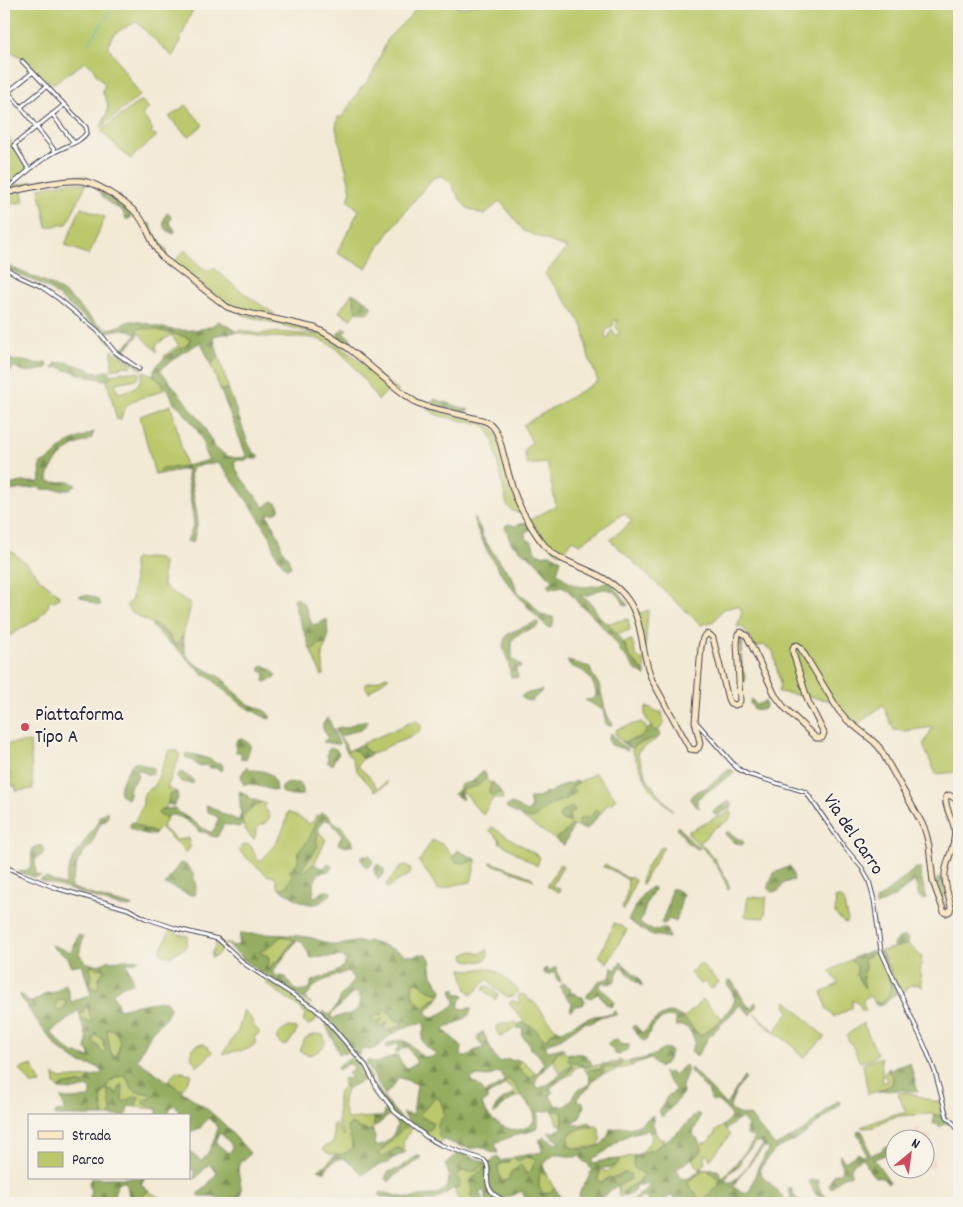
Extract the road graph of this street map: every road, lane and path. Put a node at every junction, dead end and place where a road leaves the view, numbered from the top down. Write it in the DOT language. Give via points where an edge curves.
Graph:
graph roads {
  1 [pos="22,61"];
  2 [pos="33,72"];
  3 [pos="47,86"];
  4 [pos="4,87"];
  5 [pos="8,92"];
  6 [pos="64,105"];
  7 [pos="21,106"];
  8 [pos="52,114"];
  9 [pos="36,127"];
  10 [pos="74,143"];
  11 [pos="55,151"];
  12 [pos="29,170"];
  13 [pos="4,192"];
  14 [pos="4,267"];
  15 [pos="139,369"];
  16 [pos="695,722"];
  17 [pos="959,807"];
  18 [pos="4,866"];
  19 [pos="959,1132"];
  20 [pos="510,1203"];
  1 -- 2 [label="street"];
  2 -- 3 [label="street"];
  2 -- 5 [label="street"];
  3 -- 6 [label="street"];
  3 -- 7 [label="street"];
  4 -- 5 [label="street"];
  5 -- 7 [label="street"];
  6 -- 8 [label="street"];
  6 -- 10 [label="street" via="86,127 87,132 82,139"];
  7 -- 9 [label="street"];
  8 -- 9 [label="street"];
  8 -- 10 [label="street"];
  9 -- 11 [label="street"];
  9 -- 12 [label="street" via="14,145"];
  10 -- 11 [label="street"];
  11 -- 12 [label="street"];
  12 -- 13 [label="street"];
  13 -- 16 [label="main road" via="85,181 102,188 138,215 160,255 227,307 315,328 339,342 418,403 490,423 499,439 518,504 542,542 559,558 607,580 628,601 636,618 650,676 692,750 700,743"];
  14 -- 15 [label="street" via="59,299 98,331 115,352"];
  16 -- 17 [label="main road" via="702,638 707,634 713,638 728,699 736,705 740,701 737,643 741,632 747,636 775,695 816,738 822,738 824,733 808,701 793,653 794,646 798,645 839,711 879,747 890,765 924,827 933,882 946,913 951,908 945,873 954,827 946,797 954,796"];
  16 -- 19 [label="street, Via del Carro" via="737,768 806,792 862,868 874,900 880,951 926,1049 947,1116"];
  18 -- 20 [label="street" via="56,888 128,909 145,918 218,938 246,964 321,1014 366,1066 395,1112 428,1138 484,1160 488,1164 488,1185 495,1195"];
}
